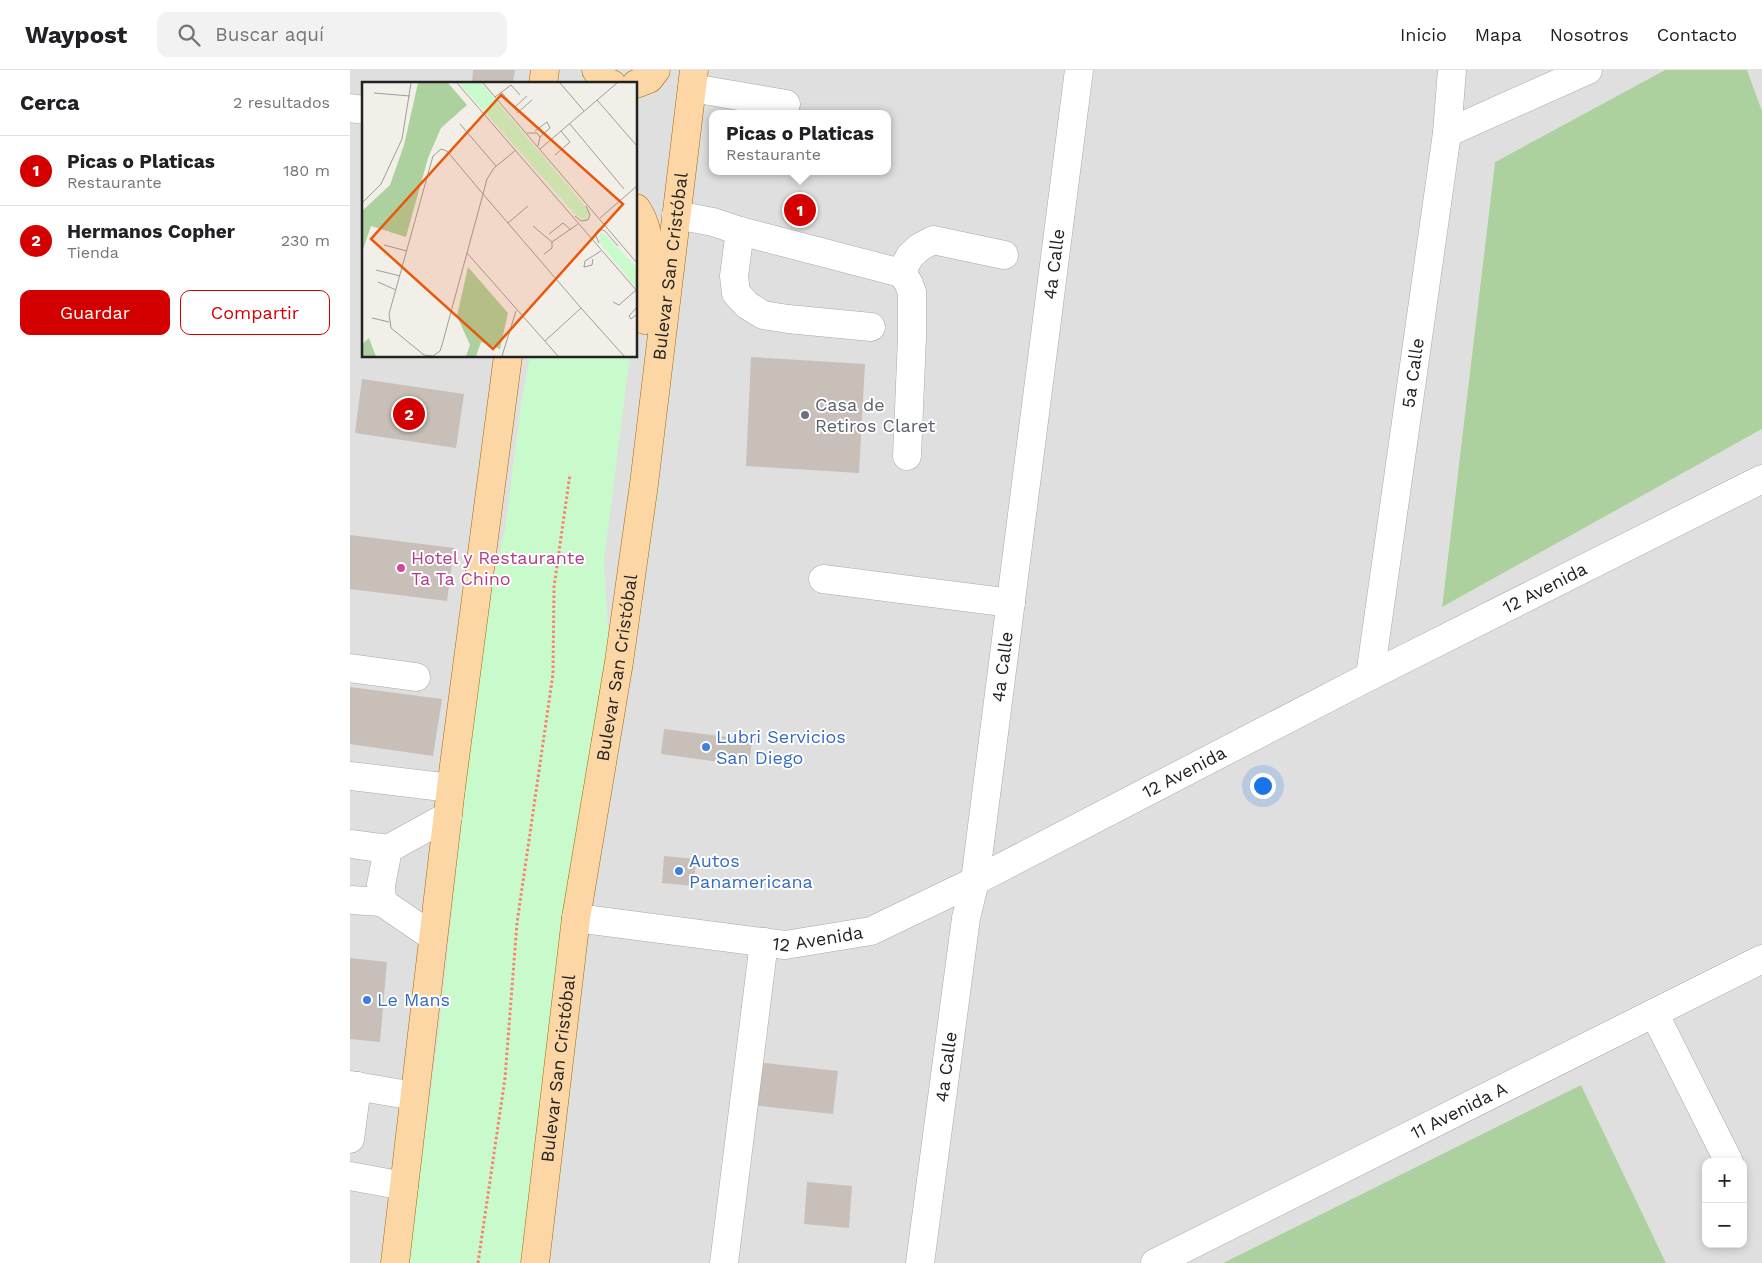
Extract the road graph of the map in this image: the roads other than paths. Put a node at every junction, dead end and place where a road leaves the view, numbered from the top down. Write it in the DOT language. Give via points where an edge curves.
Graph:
graph roads {
  1 [pos="596,70"];
  2 [pos="656,70"];
  3 [pos="1079,70"];
  4 [pos="1452,70"];
  5 [pos="1588,70"];
  6 [pos="693,79"];
  7 [pos="607,82"];
  8 [pos="638,83"];
  9 [pos="786,104"];
  10 [pos="1446,134"];
  11 [pos="638,211"];
  12 [pos="676,215"];
  13 [pos="740,231"];
  14 [pos="1004,255"];
  15 [pos="901,273"];
  16 [pos="871,328"];
  17 [pos="508,358"];
  18 [pos="521,358"];
  19 [pos="907,456"];
  20 [pos="1762,479"];
  21 [pos="824,578"];
  22 [pos="1010,602"];
  23 [pos="472,636"];
  24 [pos="619,662"];
  25 [pos="350,668"];
  26 [pos="416,676"];
  27 [pos="1370,676"];
  28 [pos="350,776"];
  29 [pos="451,788"];
  30 [pos="448,816"];
  31 [pos="350,844"];
  32 [pos="388,849"];
  33 [pos="975,881"];
  34 [pos="350,900"];
  35 [pos="382,902"];
  36 [pos="576,918"];
  37 [pos="434,937"];
  38 [pos="764,942"];
  39 [pos="1762,959"];
  40 [pos="1654,1013"];
  41 [pos="353,1085"];
  42 [pos="414,1096"];
  43 [pos="350,1135"];
  44 [pos="1727,1158"];
  45 [pos="350,1176"];
  46 [pos="404,1186"];
  47 [pos="395,1263"];
  48 [pos="535,1263"];
  49 [pos="724,1263"];
  50 [pos="920,1263"];
  51 [pos="1155,1263"];
  1 -- 7 [label="main road"];
  2 -- 8 [label="main road" via="649,79"];
  3 -- 22 [label="street, 4a Calle"];
  4 -- 10 [label="street, 5a Calle"];
  5 -- 10 [label="street"];
  6 -- 9 [label="street"];
  6 -- 12 [label="main road, Bulevar San Cristóbal"];
  10 -- 27 [label="street, 5a Calle"];
  11 -- 24 [label="main road" via="643,218 649,247 649,283 613,576"];
  12 -- 13 [label="street"];
  12 -- 24 [label="main road, Bulevar San Cristóbal"];
  13 -- 15 [label="street"];
  13 -- 16 [label="street" via="734,276 736,293 746,305 763,315"];
  14 -- 15 [label="street" via="933,240 910,256"];
  15 -- 19 [label="street" via="912,292"];
  17 -- 23 [label="main road"];
  18 -- 23 [label="main road" via="492,547"];
  20 -- 27 [label="street, 12 Avenida"];
  21 -- 22 [label="street"];
  22 -- 33 [label="street, 4a Calle"];
  23 -- 29 [label="main road"];
  24 -- 36 [label="main road, Bulevar San Cristóbal"];
  25 -- 26 [label="street"];
  27 -- 33 [label="street, 12 Avenida"];
  28 -- 29 [label="street"];
  29 -- 30 [label="main road"];
  30 -- 32 [label="street"];
  30 -- 37 [label="main road"];
  31 -- 32 [label="street"];
  32 -- 35 [label="street" via="381,885"];
  33 -- 38 [label="street, 12 Avenida" via="872,931 786,946"];
  33 -- 50 [label="street, 4a Calle" via="966,918"];
  34 -- 35 [label="street"];
  35 -- 37 [label="street"];
  36 -- 38 [label="street, 12 Avenida"];
  36 -- 48 [label="main road, Bulevar San Cristóbal"];
  37 -- 42 [label="main road"];
  38 -- 49 [label="street"];
  39 -- 40 [label="street, 11 Avenida A"];
  40 -- 44 [label="street"];
  40 -- 51 [label="street, 11 Avenida A"];
  41 -- 42 [label="street"];
  41 -- 43 [label="street"];
  42 -- 46 [label="main road"];
  45 -- 46 [label="street"];
  46 -- 47 [label="main road"];
}
